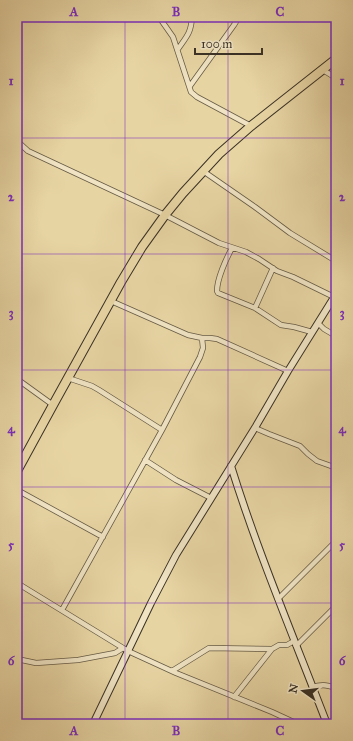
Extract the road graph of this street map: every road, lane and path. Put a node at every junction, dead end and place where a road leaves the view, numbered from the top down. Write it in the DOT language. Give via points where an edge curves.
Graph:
graph roads {
  1 [pos="159,17"];
  2 [pos="192,17"];
  3 [pos="242,17"];
  4 [pos="236,19"];
  5 [pos="178,49"];
  6 [pos="336,59"];
  7 [pos="323,70"];
  8 [pos="336,78"];
  9 [pos="190,86"];
  10 [pos="251,126"];
  11 [pos="17,141"];
  12 [pos="203,171"];
  13 [pos="165,215"];
  14 [pos="232,248"];
  15 [pos="336,261"];
  16 [pos="274,268"];
  17 [pos="335,295"];
  18 [pos="111,301"];
  19 [pos="255,308"];
  20 [pos="318,323"];
  21 [pos="312,332"];
  22 [pos="336,336"];
  23 [pos="202,338"];
  24 [pos="288,371"];
  25 [pos="68,378"];
  26 [pos="17,379"];
  27 [pos="53,405"];
  28 [pos="255,428"];
  29 [pos="162,430"];
  30 [pos="145,460"];
  31 [pos="231,466"];
  32 [pos="336,466"];
  33 [pos="17,471"];
  34 [pos="17,490"];
  35 [pos="211,498"];
  36 [pos="103,537"];
  37 [pos="336,540"];
  38 [pos="17,582"];
  39 [pos="278,599"];
  40 [pos="336,606"];
  41 [pos="62,610"];
  42 [pos="295,644"];
  43 [pos="272,649"];
  44 [pos="125,650"];
  45 [pos="17,659"];
  46 [pos="172,671"];
  47 [pos="312,687"];
  48 [pos="336,688"];
  49 [pos="234,696"];
  50 [pos="93,724"];
  51 [pos="298,724"];
  52 [pos="326,724"];
  1 -- 5 [label="street" via="173,36"];
  2 -- 5 [label="street" via="190,32"];
  3 -- 4 [label="street"];
  4 -- 9 [label="street"];
  5 -- 9 [label="street"];
  6 -- 7 [label="highway"];
  7 -- 8 [label="street"];
  7 -- 10 [label="highway"];
  9 -- 10 [label="street" via="197,97"];
  10 -- 12 [label="highway"];
  11 -- 13 [label="street" via="28,151"];
  12 -- 13 [label="highway"];
  12 -- 15 [label="street" via="290,233"];
  13 -- 14 [label="street"];
  13 -- 18 [label="highway"];
  14 -- 16 [label="street" via="246,252"];
  14 -- 19 [label="street" via="217,291"];
  16 -- 17 [label="street"];
  16 -- 19 [label="street"];
  17 -- 20 [label="main road"];
  18 -- 23 [label="street" via="188,335"];
  18 -- 25 [label="highway"];
  19 -- 21 [label="street" via="282,325"];
  20 -- 21 [label="main road"];
  20 -- 22 [label="street"];
  21 -- 24 [label="main road"];
  23 -- 24 [label="street" via="217,339"];
  23 -- 29 [label="street" via="203,348 200,357"];
  24 -- 28 [label="main road"];
  25 -- 27 [label="highway"];
  25 -- 29 [label="street" via="100,390"];
  26 -- 27 [label="street"];
  27 -- 33 [label="highway"];
  28 -- 31 [label="main road"];
  28 -- 32 [label="street" via="300,446 317,461"];
  29 -- 30 [label="street"];
  30 -- 35 [label="street"];
  30 -- 36 [label="street"];
  31 -- 35 [label="main road"];
  31 -- 39 [label="main road"];
  34 -- 36 [label="street"];
  35 -- 44 [label="main road" via="176,555"];
  36 -- 41 [label="street"];
  37 -- 39 [label="street"];
  38 -- 41 [label="street"];
  39 -- 42 [label="main road"];
  40 -- 42 [label="street"];
  41 -- 44 [label="street"];
  42 -- 43 [label="street" via="279,645"];
  42 -- 47 [label="main road"];
  43 -- 46 [label="street" via="210,648"];
  43 -- 49 [label="street"];
  44 -- 45 [label="street" via="78,660 36,663"];
  44 -- 46 [label="street"];
  44 -- 50 [label="main road"];
  46 -- 49 [label="street"];
  47 -- 48 [label="street" via="324,685"];
  47 -- 52 [label="main road"];
  49 -- 51 [label="street"];
}
